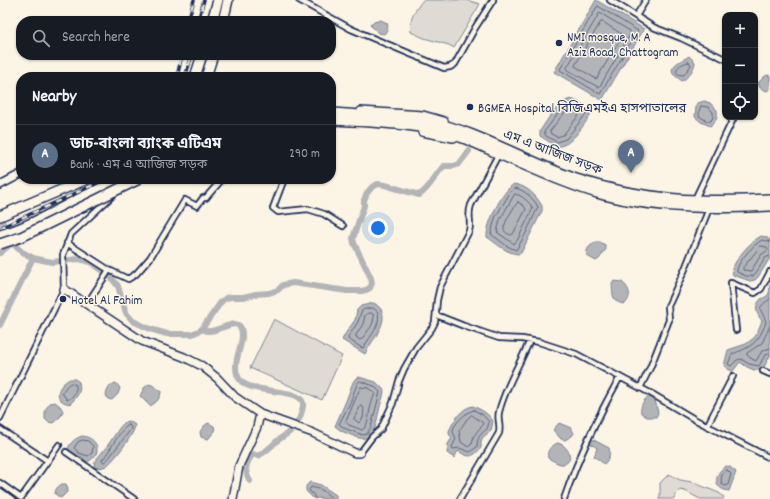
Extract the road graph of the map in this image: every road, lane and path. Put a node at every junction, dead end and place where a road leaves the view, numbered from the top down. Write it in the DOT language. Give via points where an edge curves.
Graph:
graph roads {
  1 [pos="218,0"];
  2 [pos="228,0"];
  3 [pos="299,0"];
  4 [pos="493,0"];
  5 [pos="610,0"];
  6 [pos="646,0"];
  7 [pos="213,16"];
  8 [pos="224,16"];
  9 [pos="328,16"];
  10 [pos="636,16"];
  11 [pos="336,21"];
  12 [pos="722,58"];
  13 [pos="200,60"];
  14 [pos="211,60"];
  15 [pos="197,72"];
  16 [pos="208,72"];
  17 [pos="336,110"];
  18 [pos="336,114"];
  19 [pos="336,120"];
  20 [pos="733,120"];
  21 [pos="336,124"];
  22 [pos="497,157"];
  23 [pos="16,177"];
  24 [pos="2,184"];
  25 [pos="75,184"];
  26 [pos="115,184"];
  27 [pos="125,184"];
  28 [pos="129,184"];
  29 [pos="218,184"];
  30 [pos="282,184"];
  31 [pos="770,196"];
  32 [pos="696,197"];
  33 [pos="770,199"];
  34 [pos="770,206"];
  35 [pos="770,209"];
  36 [pos="708,211"];
  37 [pos="0,216"];
  38 [pos="343,226"];
  39 [pos="0,234"];
  40 [pos="67,243"];
  41 [pos="0,244"];
  42 [pos="109,270"];
  43 [pos="770,272"];
  44 [pos="64,289"];
  45 [pos="87,304"];
  46 [pos="436,315"];
  47 [pos="736,330"];
  48 [pos="530,340"];
  49 [pos="763,371"];
  50 [pos="770,374"];
  51 [pos="733,376"];
  52 [pos="620,377"];
  53 [pos="640,388"];
  54 [pos="260,414"];
  55 [pos="0,418"];
  56 [pos="707,426"];
  57 [pos="0,429"];
  58 [pos="58,445"];
  59 [pos="66,452"];
  60 [pos="360,452"];
  61 [pos="770,458"];
  62 [pos="48,461"];
  63 [pos="0,483"];
  64 [pos="134,499"];
  65 [pos="233,499"];
  66 [pos="460,499"];
  67 [pos="564,499"];
  1 -- 7 [label="highway"];
  2 -- 8 [label="highway"];
  3 -- 9 [label="street"];
  4 -- 11 [label="street" via="455,64 444,68"];
  5 -- 10 [label="street"];
  6 -- 10 [label="street"];
  10 -- 12 [label="street" via="653,27"];
  13 -- 15 [label="highway"];
  14 -- 16 [label="highway"];
  17 -- 32 [label="main road, এম এ আজিজ সড়ক" via="423,115 456,124 595,181 642,192"];
  18 -- 33 [label="highway" via="423,119 442,124 575,178 638,195 702,200"];
  19 -- 34 [label="highway" via="422,127 453,135 573,185 636,202 702,207"];
  20 -- 32 [label="street"];
  21 -- 22 [label="main road, এম এ আজিজ সড়ক" via="420,131 452,138"];
  22 -- 36 [label="main road, এম এ আজিজ সড়ক" via="572,189 604,198 636,205"];
  22 -- 46 [label="street" via="476,194 469,212 470,226 440,287"];
  23 -- 24 [label="main road"];
  25 -- 37 [label="highway"];
  26 -- 39 [label="highway" via="15,231"];
  27 -- 40 [label="street" via="71,234"];
  28 -- 41 [label="highway, bridge" via="21,237"];
  29 -- 42 [label="street" via="197,206 185,200 150,258 136,274 128,278"];
  30 -- 38 [label="street" via="275,210 278,212 308,209 324,214"];
  31 -- 32 [label="main road, এম এ আজিজ সড়ক"];
  35 -- 36 [label="main road, এম এ আজিজ সড়ক"];
  36 -- 53 [label="street" via="668,306 669,320"];
  40 -- 42 [label="street"];
  40 -- 44 [label="street" via="63,255"];
  42 -- 45 [label="street"];
  43 -- 47 [label="street" via="761,289 755,293 731,284"];
  44 -- 45 [label="main road"];
  44 -- 55 [label="street"];
  45 -- 54 [label="main road" via="142,341 202,366 235,397"];
  46 -- 48 [label="street" via="499,338"];
  46 -- 60 [label="street" via="432,328 404,369 382,429"];
  48 -- 52 [label="street" via="576,354"];
  48 -- 66 [label="street" via="503,398 498,416 499,433"];
  49 -- 50 [label="street"];
  51 -- 56 [label="street"];
  52 -- 53 [label="street"];
  52 -- 67 [label="street" via="591,430"];
  53 -- 56 [label="street"];
  54 -- 60 [label="main road" via="313,433 356,453"];
  54 -- 65 [label="main road" via="257,427 239,466"];
  56 -- 61 [label="street"];
  57 -- 62 [label="street"];
  58 -- 62 [label="street"];
  59 -- 64 [label="street"];
  62 -- 63 [label="street" via="21,498"];
}
